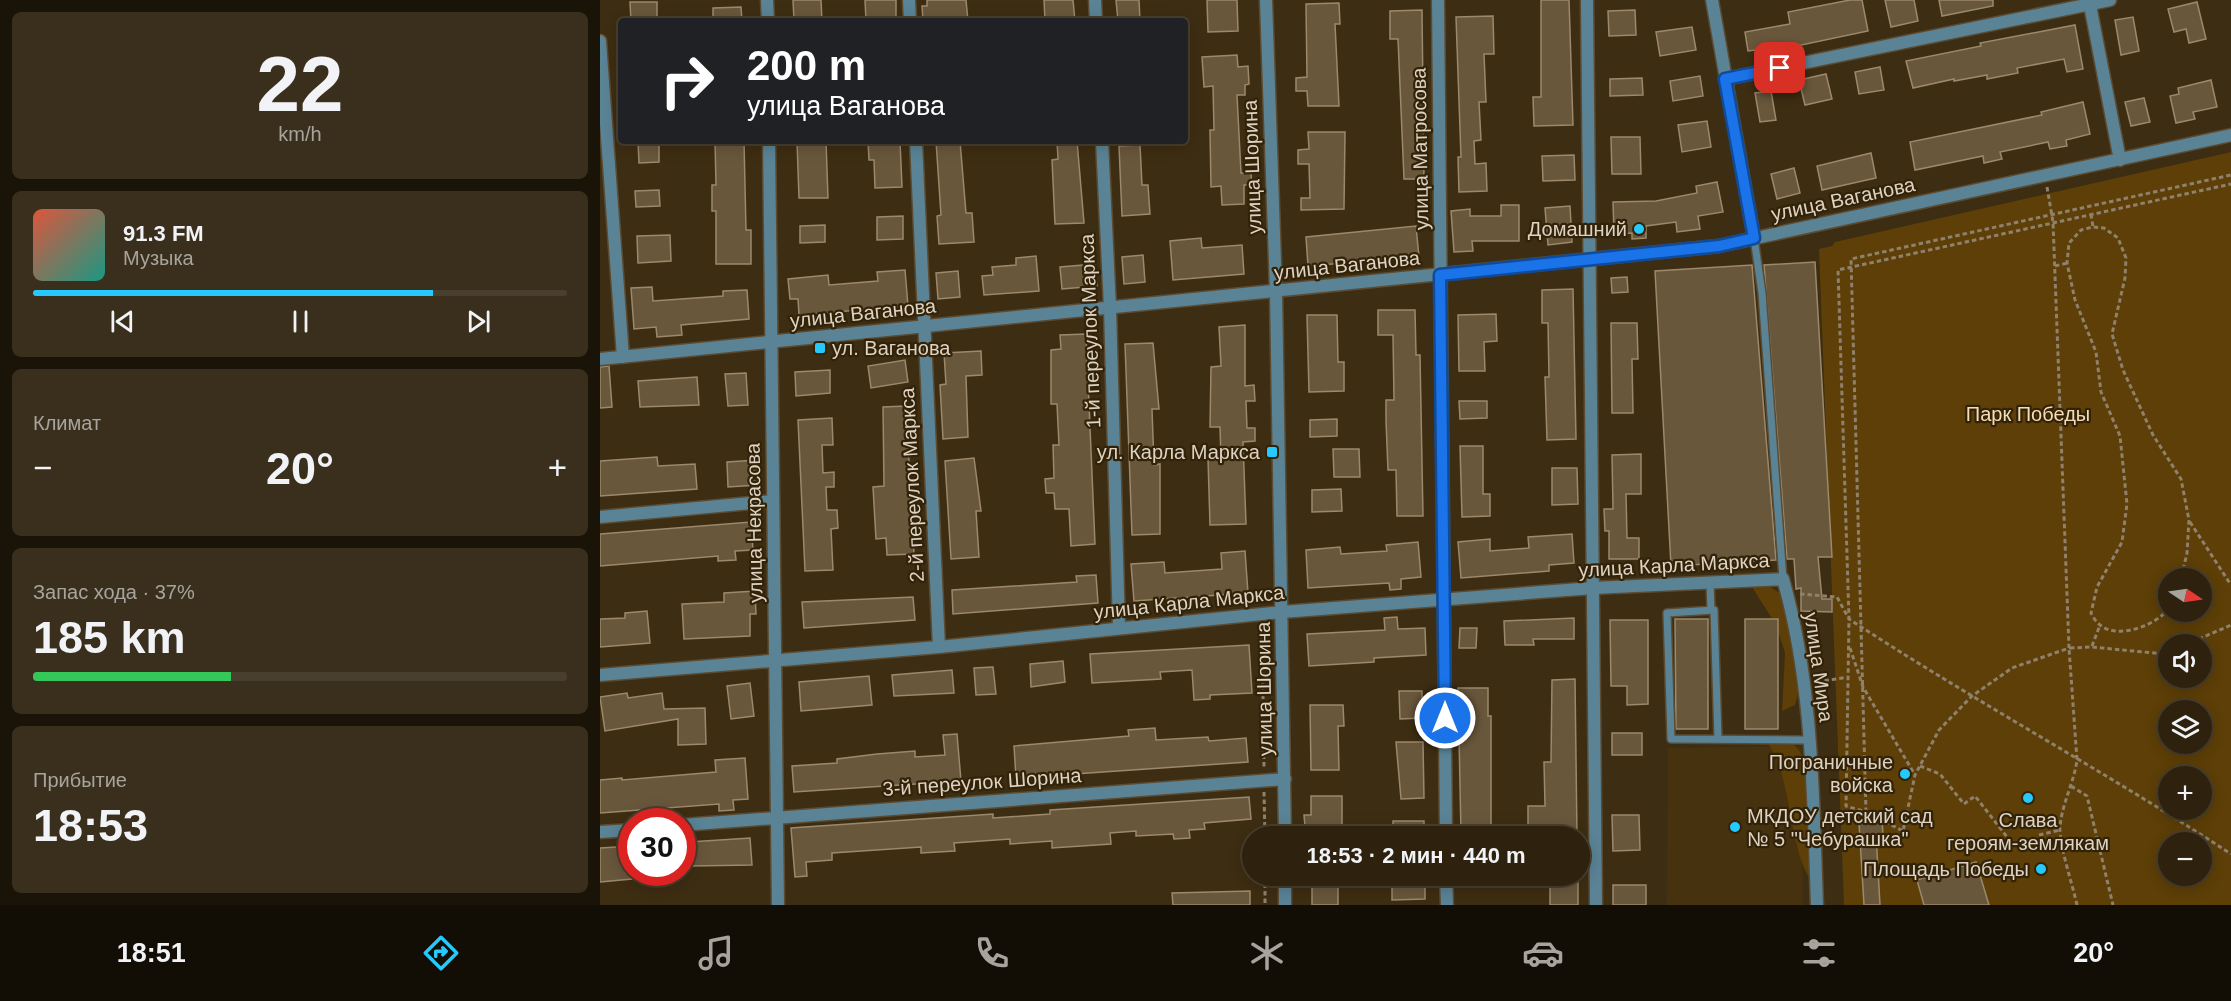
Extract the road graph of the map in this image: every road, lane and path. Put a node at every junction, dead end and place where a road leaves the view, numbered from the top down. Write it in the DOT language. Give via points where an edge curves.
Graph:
graph roads {
  1 [pos="768,0"];
  2 [pos="909,0"];
  3 [pos="1095,0"];
  4 [pos="1266,0"];
  5 [pos="1438,0"];
  6 [pos="1587,0"];
  7 [pos="1712,0"];
  8 [pos="2110,0"];
  9 [pos="2089,2"];
  10 [pos="768,18"];
  11 [pos="910,18"];
  12 [pos="1096,18"];
  13 [pos="600,41"];
  14 [pos="1725,79"];
  15 [pos="2231,135"];
  16 [pos="769,144"];
  17 [pos="916,144"];
  18 [pos="1102,144"];
  19 [pos="2120,160"];
  20 [pos="2231,175"];
  21 [pos="2045,176"];
  22 [pos="2231,184"];
  23 [pos="2091,214"];
  24 [pos="2052,215"];
  25 [pos="2053,222"];
  26 [pos="2093,227"];
  27 [pos="1754,238"];
  28 [pos="1591,260"];
  29 [pos="2067,263"];
  30 [pos="2055,266"];
  31 [pos="1850,267"];
  32 [pos="1440,275"];
  33 [pos="1276,292"];
  34 [pos="1110,308"];
  35 [pos="924,327"];
  36 [pos="771,342"];
  37 [pos="622,357"];
  38 [pos="600,359"];
  39 [pos="772,501"];
  40 [pos="600,517"];
  41 [pos="2189,520"];
  42 [pos="2184,568"];
  43 [pos="1783,579"];
  44 [pos="1710,582"];
  45 [pos="2231,585"];
  46 [pos="1593,588"];
  47 [pos="1786,593"];
  48 [pos="1444,599"];
  49 [pos="1711,610"];
  50 [pos="1282,612"];
  51 [pos="1262,614"];
  52 [pos="1849,620"];
  53 [pos="2158,620"];
  54 [pos="2100,625"];
  55 [pos="2231,625"];
  56 [pos="1119,628"];
  57 [pos="1862,628"];
  58 [pos="2210,634"];
  59 [pos="1848,643"];
  60 [pos="2092,646"];
  61 [pos="939,647"];
  62 [pos="2069,648"];
  63 [pos="2158,653"];
  64 [pos="776,660"];
  65 [pos="600,675"];
  66 [pos="1848,677"];
  67 [pos="1803,683"];
  68 [pos="1863,687"];
  69 [pos="1972,696"];
  70 [pos="1718,739"];
  71 [pos="1809,740"];
  72 [pos="2077,760"];
  73 [pos="1920,766"];
  74 [pos="1915,775"];
  75 [pos="1285,779"];
  76 [pos="1264,781"];
  77 [pos="2071,786"];
  78 [pos="1866,812"];
  79 [pos="777,816"];
  80 [pos="696,824"];
  81 [pos="1264,826"];
  82 [pos="1285,826"];
  83 [pos="1446,826"];
  84 [pos="2060,830"];
  85 [pos="618,831"];
  86 [pos="600,832"];
  87 [pos="2039,835"];
  88 [pos="2011,843"];
  89 [pos="2231,854"];
  90 [pos="1265,886"];
  91 [pos="1285,886"];
  92 [pos="1446,886"];
  93 [pos="778,905"];
  94 [pos="1265,905"];
  95 [pos="1285,905"];
  96 [pos="1446,905"];
  97 [pos="1596,905"];
  98 [pos="1817,905"];
  99 [pos="2077,905"];
  100 [pos="2113,905"];
  1 -- 10 [label="street"];
  2 -- 11 [label="street"];
  3 -- 12 [label="street"];
  4 -- 33 [label="street, улица Шорина"];
  5 -- 32 [label="street, улица Матросова"];
  6 -- 28 [label="street"];
  7 -- 14 [label="street"];
  8 -- 9 [label="street"];
  9 -- 14 [label="street"];
  9 -- 19 [label="street"];
  13 -- 37 [label="street"];
  14 -- 27 [label="street"];
  15 -- 19 [label="street, улица Ваганова"];
  16 -- 36 [label="street, улица Некрасова"];
  17 -- 35 [label="street, 2-й переулок Маркса"];
  18 -- 34 [label="street, 1-й переулок Маркса"];
  19 -- 21 [label="street, улица Ваганова"];
  20 -- 24 [label="path"];
  21 -- 24 [label="path"];
  21 -- 27 [label="street, улица Ваганова"];
  22 -- 23 [label="path"];
  23 -- 25 [label="path"];
  23 -- 26 [label="path"];
  24 -- 25 [label="path"];
  24 -- 31 [label="path" via="1851,259"];
  25 -- 30 [label="path"];
  25 -- 31 [label="path"];
  26 -- 29 [label="path" via="2081,230 2069,243"];
  26 -- 41 [label="path" via="2104,228 2118,237 2126,258 2112,334 2123,370 2153,435 2181,479"];
  27 -- 28 [label="street, улица Ваганова" via="1719,246"];
  27 -- 43 [label="lane" via="1762,293"];
  28 -- 32 [label="street, улица Ваганова"];
  28 -- 46 [label="street"];
  29 -- 30 [label="path"];
  29 -- 54 [label="path" via="2075,300 2096,352 2101,392 2120,436 2127,504 2122,542 2093,600 2091,613"];
  30 -- 62 [label="path"];
  31 -- 52 [label="path" via="1838,270"];
  31 -- 57 [label="path"];
  32 -- 33 [label="street, улица Ваганова"];
  32 -- 48 [label="street, улица Матросова"];
  33 -- 34 [label="street, улица Ваганова"];
  33 -- 50 [label="street, улица Шорина"];
  34 -- 35 [label="street, улица Ваганова"];
  34 -- 56 [label="street, 1-й переулок Маркса"];
  35 -- 36 [label="street, улица Ваганова"];
  35 -- 61 [label="street, 2-й переулок Маркса"];
  36 -- 37 [label="street, улица Ваганова"];
  36 -- 39 [label="street, улица Некрасова"];
  37 -- 38 [label="street, улица Ваганова"];
  39 -- 40 [label="street"];
  39 -- 64 [label="street, улица Некрасова"];
  41 -- 42 [label="path"];
  41 -- 45 [label="path"];
  43 -- 44 [label="street, улица Карла Маркса"];
  43 -- 47 [label="street, улица Мира"];
  44 -- 46 [label="street, улица Карла Маркса"];
  44 -- 49 [label="lane"];
  46 -- 48 [label="street, улица Карла Маркса"];
  46 -- 97 [label="street"];
  47 -- 52 [label="path" via="1838,597"];
  47 -- 67 [label="street, улица Мира" via="1797,629"];
  48 -- 50 [label="street, улица Карла Маркса"];
  48 -- 83 [label="street, улица Матросова"];
  49 -- 70 [label="lane"];
  49 -- 70 [label="lane" via="1667,613 1671,739"];
  50 -- 51 [label="street, улица Карла Маркса"];
  50 -- 75 [label="street, улица Шорина"];
  51 -- 56 [label="street, улица Карла Маркса"];
  51 -- 76 [label="path"];
  52 -- 57 [label="path"];
  52 -- 59 [label="path"];
  53 -- 54 [label="path" via="2139,629 2111,630"];
  54 -- 60 [label="path"];
  55 -- 58 [label="path"];
  56 -- 61 [label="street, улица Карла Маркса"];
  57 -- 68 [label="path"];
  57 -- 69 [label="path"];
  59 -- 66 [label="path"];
  59 -- 68 [label="path"];
  60 -- 62 [label="path"];
  60 -- 63 [label="path"];
  61 -- 64 [label="street, улица Карла Маркса"];
  62 -- 69 [label="path" via="2012,668"];
  62 -- 72 [label="path"];
  64 -- 65 [label="street, улица Карла Маркса"];
  64 -- 79 [label="street, улица Некрасова"];
  66 -- 67 [label="path"];
  66 -- 78 [label="path" via="1846,806"];
  67 -- 71 [label="street, улица Мира"];
  68 -- 74 [label="path"];
  68 -- 78 [label="path"];
  69 -- 72 [label="path"];
  69 -- 73 [label="path" via="1939,730"];
  70 -- 71 [label="lane"];
  71 -- 98 [label="street, улица Мира"];
  72 -- 77 [label="path"];
  72 -- 89 [label="path"];
  73 -- 74 [label="path"];
  73 -- 88 [label="path" via="1940,774 1964,804 1976,796"];
  74 -- 78 [label="path" via="1903,831"];
  75 -- 76 [label="street, 3-й переулок Шорина"];
  75 -- 82 [label="street, улица Шорина"];
  76 -- 79 [label="street, 3-й переулок Шорина"];
  76 -- 81 [label="path"];
  77 -- 84 [label="path"];
  77 -- 100 [label="path" via="2087,796"];
  79 -- 80 [label="street, 3-й переулок Шорина"];
  79 -- 93 [label="street, улица Некрасова"];
  84 -- 87 [label="path"];
  84 -- 99 [label="path"];
  85 -- 86 [label="street"];
  90 -- 94 [label="path"];
  91 -- 95 [label="street"];
  92 -- 96 [label="street"];
}
